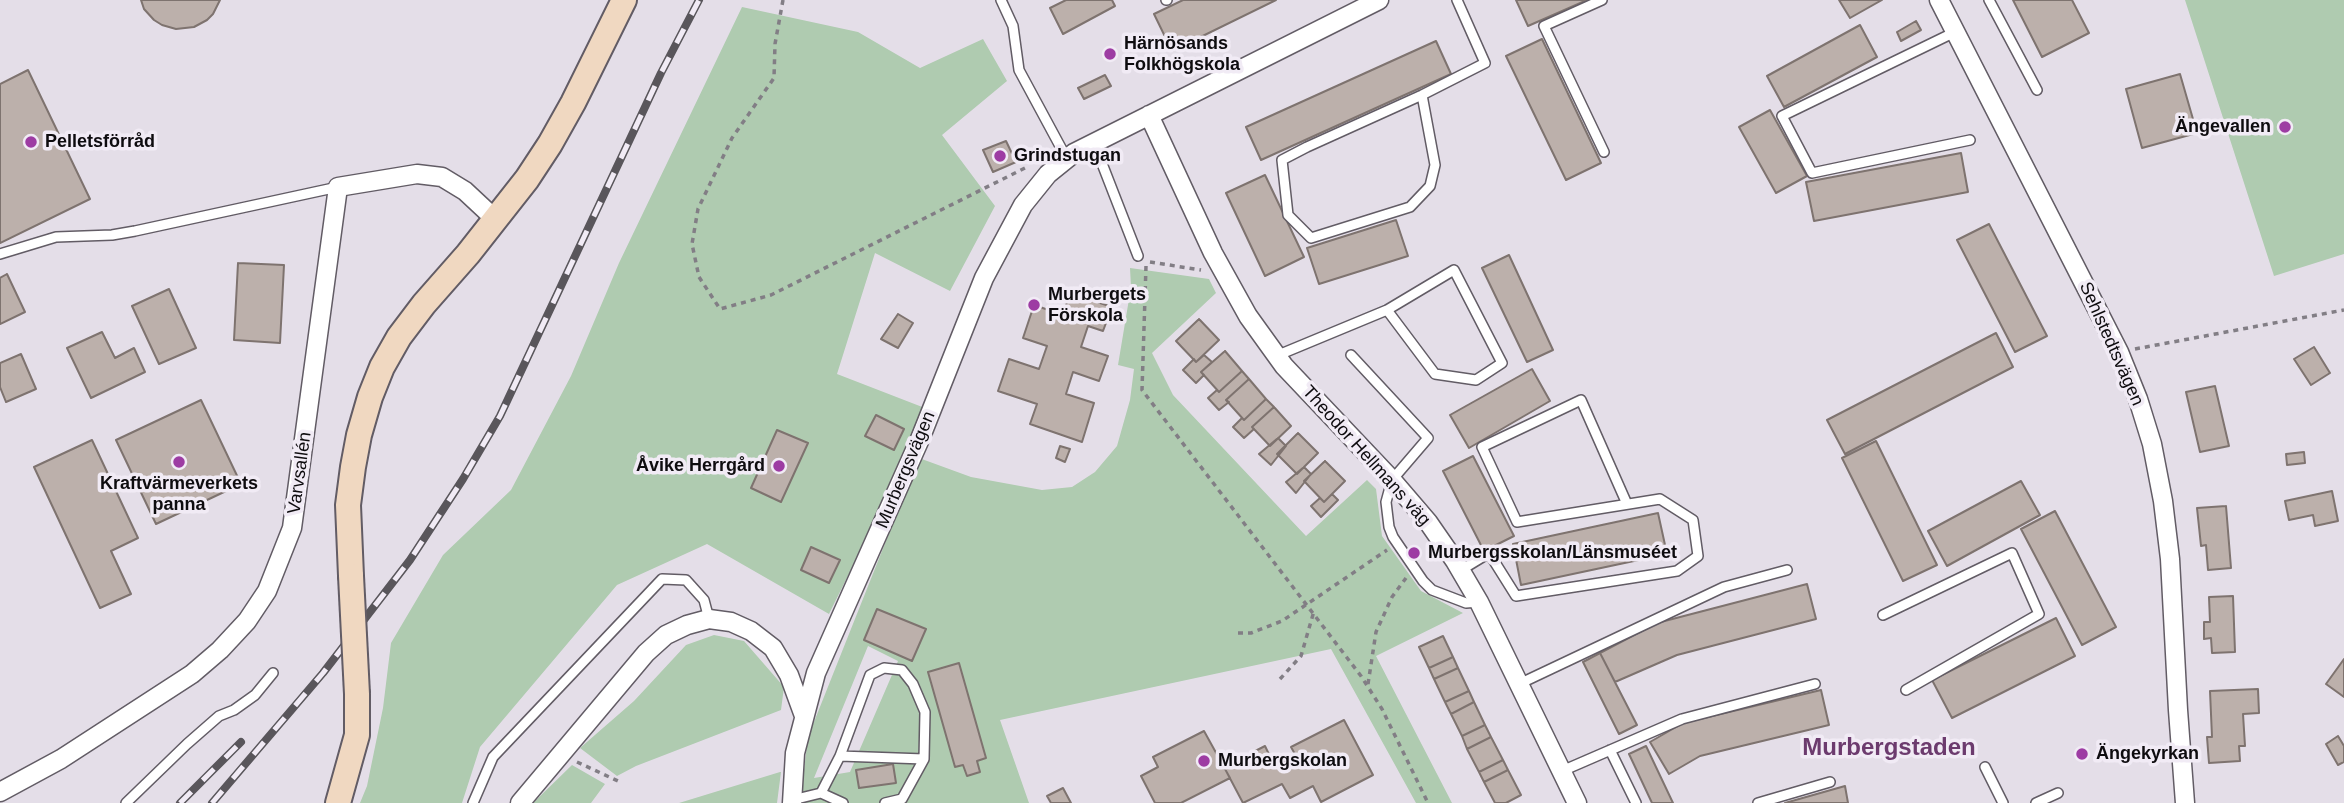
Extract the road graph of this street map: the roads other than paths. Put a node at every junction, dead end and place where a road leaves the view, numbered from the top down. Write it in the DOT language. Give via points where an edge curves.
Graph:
graph roads {
  1 [pos="624,0"];
  2 [pos="1001,0"];
  3 [pos="1457,0"];
  4 [pos="1602,0"];
  5 [pos="1939,0"];
  6 [pos="1989,0"];
  7 [pos="1376,1"];
  8 [pos="1955,32"];
  9 [pos="2037,90"];
  10 [pos="1422,95"];
  11 [pos="1149,115"];
  12 [pos="1969,140"];
  13 [pos="1094,143"];
  14 [pos="1604,152"];
  15 [pos="1064,154"];
  16 [pos="338,187"];
  17 [pos="495,219"];
  18 [pos="0,254"];
  19 [pos="1138,256"];
  20 [pos="1387,310"];
  21 [pos="1351,355"];
  22 [pos="1276,356"];
  23 [pos="1392,480"];
  24 [pos="1627,504"];
  25 [pos="1461,570"];
  26 [pos="1787,570"];
  27 [pos="1479,602"];
  28 [pos="1883,615"];
  29 [pos="709,619"];
  30 [pos="274,673"];
  31 [pos="1518,684"];
  32 [pos="1815,684"];
  33 [pos="1906,690"];
  34 [pos="804,716"];
  35 [pos="1610,750"];
  36 [pos="840,756"];
  37 [pos="924,759"];
  38 [pos="1985,767"];
  39 [pos="1562,771"];
  40 [pos="1830,782"];
  41 [pos="0,792"];
  42 [pos="821,793"];
  43 [pos="2058,793"];
  44 [pos="902,801"];
  45 [pos="792,802"];
  46 [pos="126,803"];
  47 [pos="338,803"];
  48 [pos="472,803"];
  49 [pos="520,803"];
  50 [pos="843,803"];
  51 [pos="885,803"];
  52 [pos="1577,803"];
  53 [pos="1636,803"];
  54 [pos="1758,803"];
  55 [pos="2003,803"];
  56 [pos="2036,803"];
  57 [pos="2185,803"];
  1 -- 17 [label="street" via="550,144"];
  2 -- 15 [label="lane" via="1013,26 1019,70"];
  3 -- 10 [label="lane" via="1485,63"];
  4 -- 14 [label="lane" via="1544,26"];
  5 -- 8 [label="street, Sehlstedtsvägen"];
  6 -- 9 [label="lane"];
  7 -- 11 [label="street, Murbergsvägen"];
  8 -- 12 [label="lane" via="1782,116 1812,173"];
  8 -- 57 [label="street, Sehlstedtsvägen" via="2119,352 2152,444 2170,559"];
  10 -- 10 [label="lane" via="1282,160 1289,215 1311,238 1410,207 1430,186 1435,165"];
  11 -- 13 [label="street, Murbergsvägen"];
  11 -- 22 [label="street, Theodor Hellmans väg" via="1224,272"];
  13 -- 15 [label="street, Murbergsvägen"];
  13 -- 19 [label="lane"];
  15 -- 34 [label="street, Murbergsvägen" via="1023,205 984,278 920,439 816,673"];
  16 -- 17 [label="street" via="404,175 442,177"];
  16 -- 18 [label="lane" via="135,232 56,237"];
  16 -- 41 [label="street, Varvsallén" via="299,490 292,528 267,591 247,621 192,674 61,759"];
  17 -- 47 [label="street, bridge" via="399,337 382,367 359,435 348,505 356,735"];
  20 -- 20 [label="lane" via="1454,270 1502,363 1476,380 1435,374"];
  20 -- 22 [label="lane"];
  21 -- 23 [label="lane" via="1428,438"];
  22 -- 23 [label="street, Theodor Hellmans väg"];
  23 -- 25 [label="street, Theodor Hellmans väg"];
  23 -- 27 [label="lane" via="1386,502 1389,527 1423,581 1432,590 1466,603"];
  24 -- 24 [label="lane" via="1581,400 1482,447 1517,522"];
  24 -- 25 [label="lane" via="1660,499 1693,520 1698,556 1677,571 1516,596 1489,553"];
  25 -- 27 [label="street, Theodor Hellmans väg"];
  26 -- 31 [label="lane" via="1724,587"];
  27 -- 31 [label="street, Theodor Hellmans väg"];
  28 -- 33 [label="lane" via="2012,553 2039,614"];
  29 -- 34 [label="street" via="751,631 773,648"];
  29 -- 48 [label="lane" via="704,600 686,580 662,579 494,757"];
  29 -- 49 [label="street" via="666,635 646,653"];
  30 -- 46 [label="lane" via="255,695 219,716 187,744"];
  31 -- 39 [label="street, Theodor Hellmans väg"];
  32 -- 35 [label="lane" via="1682,719"];
  34 -- 45 [label="street, Murbergsvägen" via="795,753"];
  35 -- 39 [label="lane"];
  35 -- 53 [label="lane"];
  36 -- 37 [label="lane"];
  36 -- 37 [label="lane" via="870,675 884,668 902,670 913,684 925,712"];
  36 -- 42 [label="lane"];
  37 -- 44 [label="lane"];
  38 -- 55 [label="lane"];
  39 -- 52 [label="street, Theodor Hellmans väg"];
  40 -- 54 [label="lane"];
  42 -- 45 [label="lane"];
  42 -- 50 [label="lane"];
  43 -- 56 [label="lane"];
  44 -- 51 [label="lane"];
}
